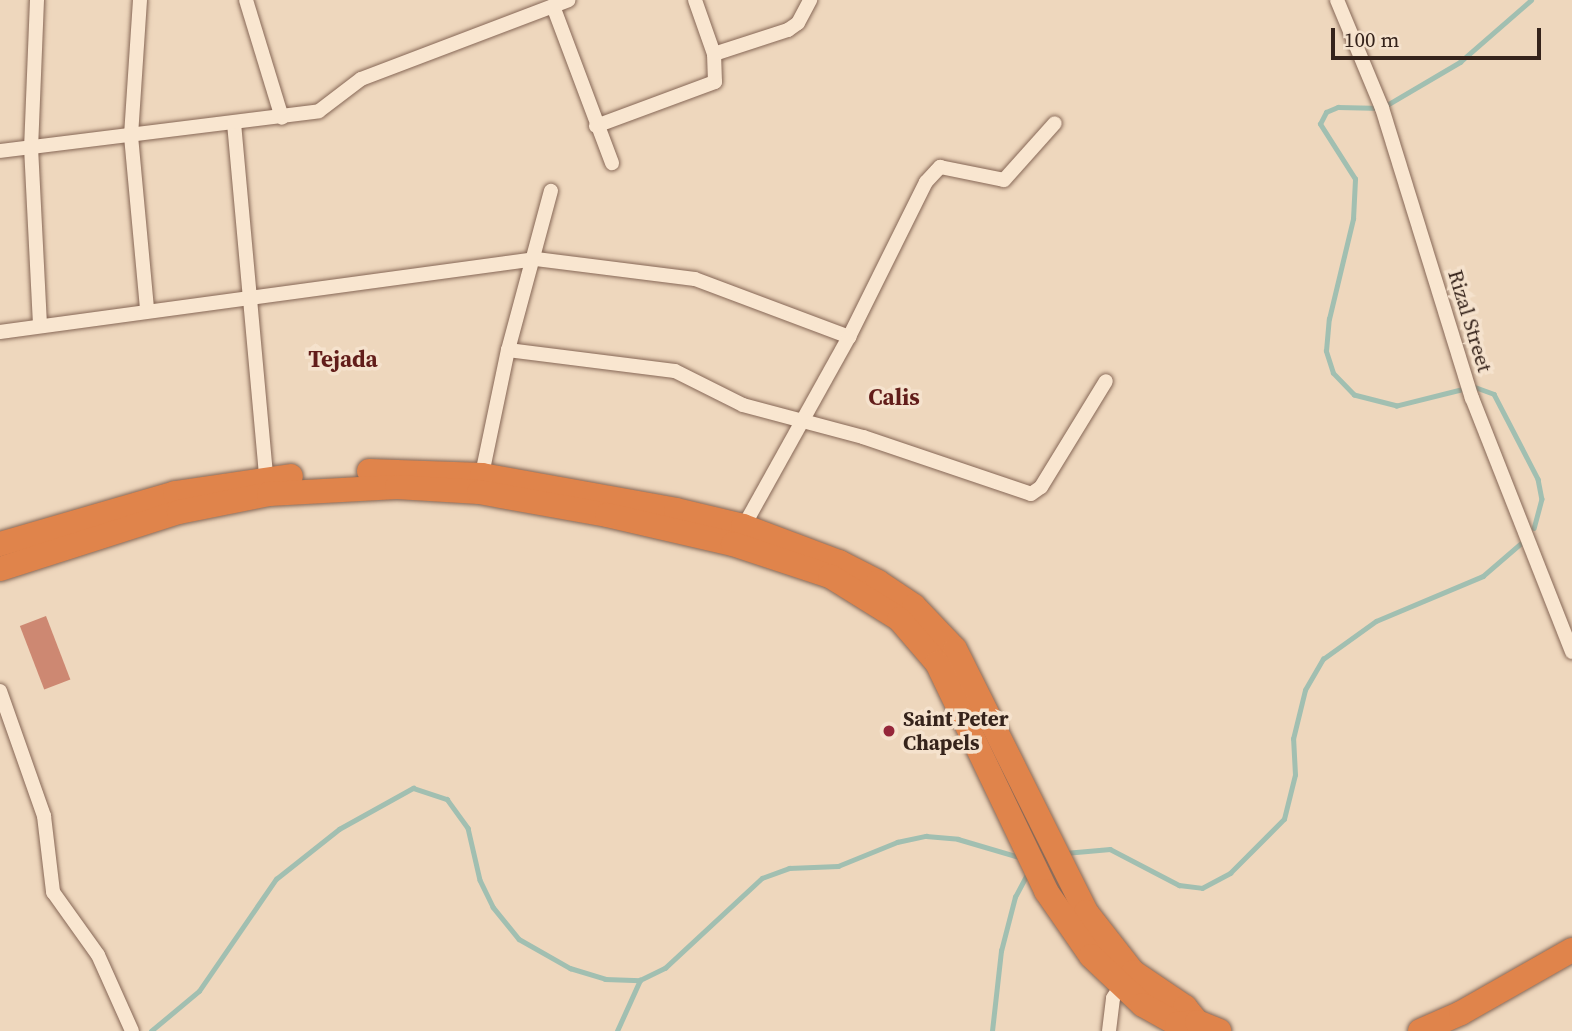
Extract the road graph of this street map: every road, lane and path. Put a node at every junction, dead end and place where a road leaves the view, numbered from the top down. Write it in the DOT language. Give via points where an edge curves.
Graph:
graph roads {
  1 [pos="37,0"];
  2 [pos="139,0"];
  3 [pos="246,0"];
  4 [pos="569,0"];
  5 [pos="695,0"];
  6 [pos="810,0"];
  7 [pos="1337,0"];
  8 [pos="553,6"];
  9 [pos="714,54"];
  10 [pos="282,118"];
  11 [pos="234,123"];
  12 [pos="1055,123"];
  13 [pos="596,126"];
  14 [pos="131,136"];
  15 [pos="31,147"];
  16 [pos="0,151"];
  17 [pos="612,163"];
  18 [pos="551,191"];
  19 [pos="536,259"];
  20 [pos="247,297"];
  21 [pos="147,310"];
  22 [pos="40,326"];
  23 [pos="0,332"];
  24 [pos="849,337"];
  25 [pos="508,350"];
  26 [pos="1106,381"];
  27 [pos="800,420"];
  28 [pos="480,483"];
  29 [pos="268,486"];
  30 [pos="738,535"];
  31 [pos="0,544"];
  32 [pos="0,569"];
  33 [pos="1572,652"];
  34 [pos="0,691"];
  35 [pos="1572,950"];
  36 [pos="1127,979"];
  37 [pos="1208,1026"];
  38 [pos="132,1031"];
  39 [pos="1108,1031"];
  40 [pos="1420,1031"];
  1 -- 15 [label="street"];
  2 -- 14 [label="street"];
  3 -- 10 [label="street"];
  4 -- 8 [label="street"];
  5 -- 9 [label="street"];
  6 -- 9 [label="street" via="798,23 788,30"];
  7 -- 33 [label="street, Rizal Street" via="1382,108 1472,398"];
  8 -- 10 [label="street" via="361,79 319,111"];
  8 -- 13 [label="street"];
  9 -- 13 [label="street" via="718,75 711,85"];
  10 -- 11 [label="street"];
  11 -- 14 [label="street"];
  11 -- 20 [label="street"];
  12 -- 24 [label="street" via="1004,180 951,167 933,173"];
  13 -- 17 [label="street"];
  14 -- 15 [label="street"];
  14 -- 21 [label="street"];
  15 -- 16 [label="street"];
  15 -- 22 [label="street"];
  18 -- 19 [label="street"];
  19 -- 20 [label="street"];
  19 -- 24 [label="street" via="695,279"];
  19 -- 25 [label="street"];
  20 -- 21 [label="street"];
  20 -- 29 [label="street"];
  21 -- 22 [label="street"];
  22 -- 23 [label="street"];
  24 -- 27 [label="street"];
  25 -- 27 [label="street" via="675,371 743,405"];
  25 -- 28 [label="street"];
  26 -- 27 [label="street" via="1041,487 1031,494"];
  27 -- 30 [label="street"];
  28 -- 29 [label="highway"];
  28 -- 30 [label="highway" via="607,515"];
  29 -- 31 [label="highway" via="175,493"];
  29 -- 32 [label="highway"];
  30 -- 36 [label="highway" via="830,576 900,619 925,646 956,696 1065,923"];
  30 -- 36 [label="highway" via="839,562 914,606 955,649 1086,912"];
  34 -- 38 [label="street" via="44,816 53,892 98,955"];
  35 -- 40 [label="highway"];
  36 -- 37 [label="highway" via="1185,1007"];
  36 -- 39 [label="street" via="1108,1014"];
}
